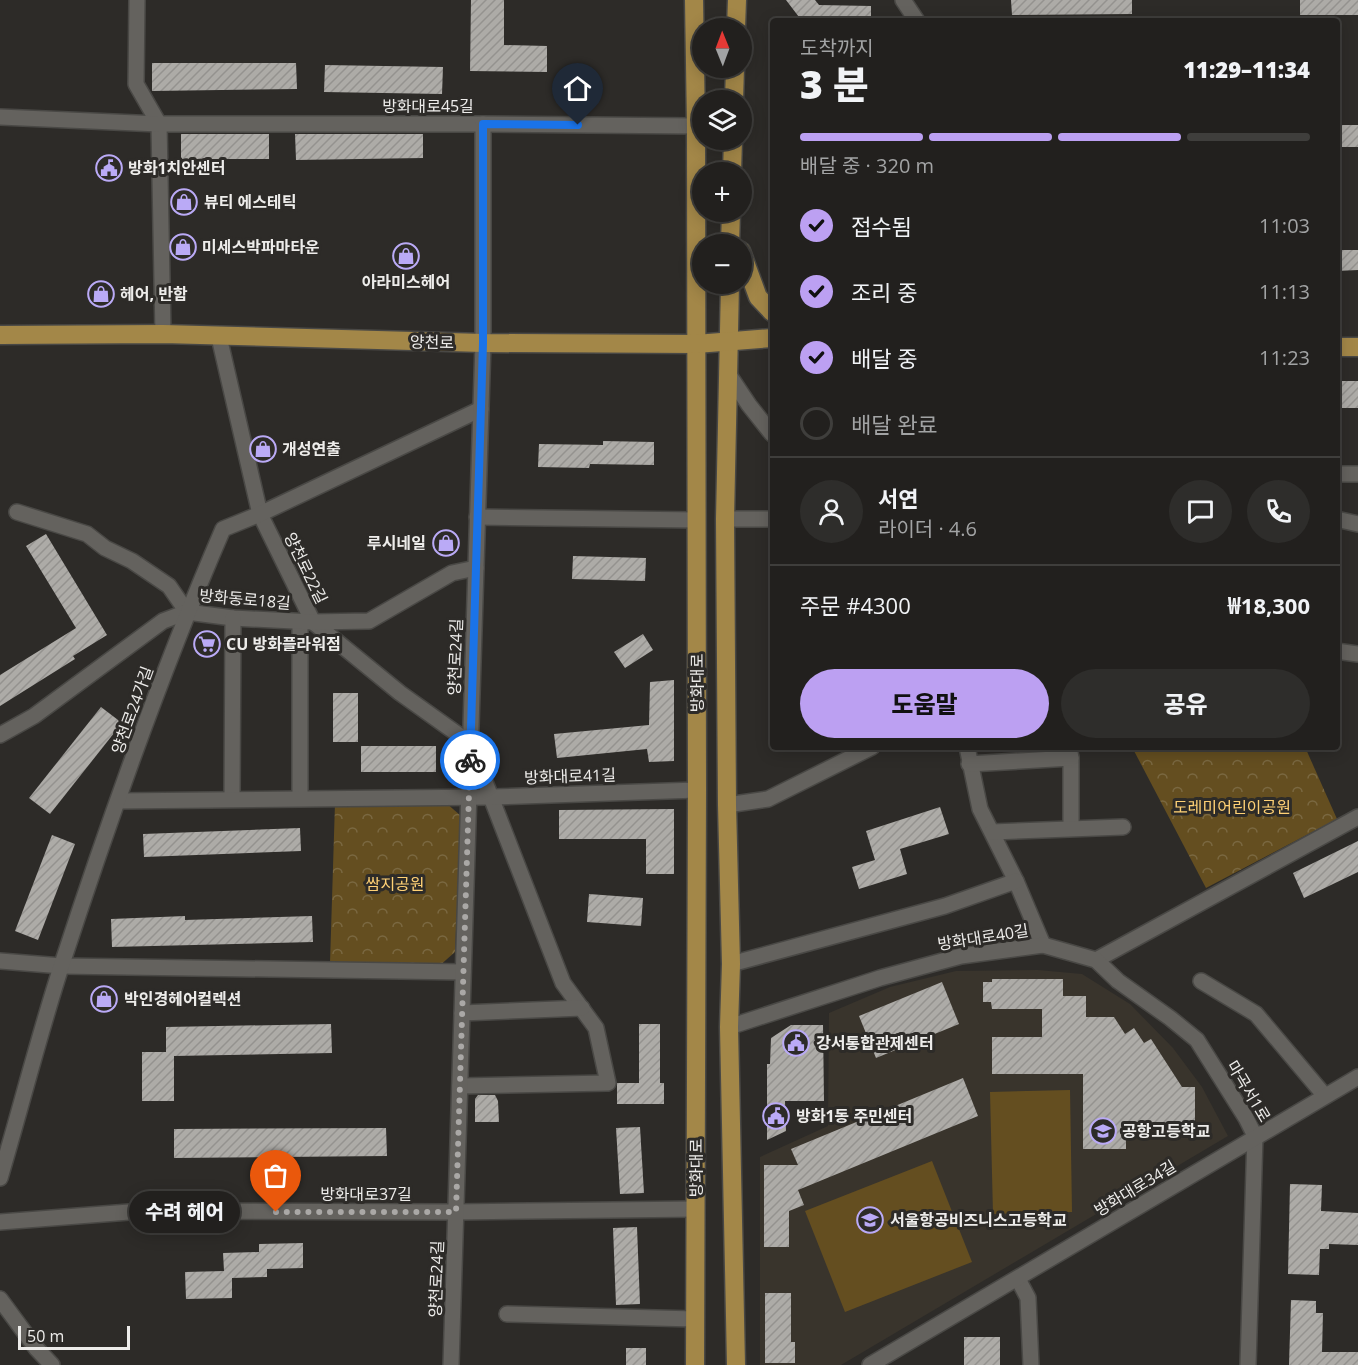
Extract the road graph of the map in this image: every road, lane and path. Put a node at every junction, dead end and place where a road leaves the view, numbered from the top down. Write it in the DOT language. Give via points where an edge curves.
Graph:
graph roads {
  1 [pos="137,0"];
  2 [pos="694,0"];
  3 [pos="737,0"];
  4 [pos="903,0"];
  5 [pos="736,18"];
  6 [pos="915,18"];
  7 [pos="695,90"];
  8 [pos="0,117"];
  9 [pos="159,124"];
  10 [pos="483,124"];
  11 [pos="692,126"];
  12 [pos="696,150"];
  13 [pos="752,281"];
  14 [pos="730,294"];
  15 [pos="770,310"];
  16 [pos="163,334"];
  17 [pos="0,335"];
  18 [pos="219,337"];
  19 [pos="770,340"];
  20 [pos="483,343"];
  21 [pos="729,343"];
  22 [pos="696,344"];
  23 [pos="1340,347"];
  24 [pos="1358,347"];
  25 [pos="727,372"];
  26 [pos="481,409"];
  27 [pos="770,431"];
  28 [pos="1340,474"];
  29 [pos="1358,474"];
  30 [pos="17,512"];
  31 [pos="260,514"];
  32 [pos="477,517"];
  33 [pos="725,519"];
  34 [pos="770,519"];
  35 [pos="696,520"];
  36 [pos="1340,520"];
  37 [pos="1358,524"];
  38 [pos="476,568"];
  39 [pos="187,612"];
  40 [pos="234,618"];
  41 [pos="307,622"];
  42 [pos="1340,652"];
  43 [pos="1358,654"];
  44 [pos="0,735"];
  45 [pos="470,743"];
  46 [pos="866,750"];
  47 [pos="967,750"];
  48 [pos="1070,753"];
  49 [pos="969,764"];
  50 [pos="697,790"];
  51 [pos="468,797"];
  52 [pos="492,797"];
  53 [pos="300,798"];
  54 [pos="232,799"];
  55 [pos="118,801"];
  56 [pos="727,805"];
  57 [pos="1358,817"];
  58 [pos="1123,827"];
  59 [pos="1071,828"];
  60 [pos="992,832"];
  61 [pos="1016,881"];
  62 [pos="1043,945"];
  63 [pos="1096,960"];
  64 [pos="0,961"];
  65 [pos="731,964"];
  66 [pos="62,966"];
  67 [pos="463,972"];
  68 [pos="1201,981"];
  69 [pos="582,1008"];
  70 [pos="462,1013"];
  71 [pos="729,1027"];
  72 [pos="1358,1077"];
  73 [pos="460,1086"];
  74 [pos="1325,1096"];
  75 [pos="1255,1136"];
  76 [pos="0,1178"];
  77 [pos="695,1209"];
  78 [pos="456,1212"];
  79 [pos="0,1222"];
  80 [pos="1018,1279"];
  81 [pos="0,1299"];
  82 [pos="507,1314"];
  83 [pos="694,1319"];
  84 [pos="52,1365"];
  85 [pos="451,1365"];
  86 [pos="695,1365"];
  87 [pos="736,1365"];
  88 [pos="870,1365"];
  89 [pos="1031,1365"];
  90 [pos="1248,1365"];
  1 -- 9 [label="street" via="136,84"];
  2 -- 7 [label="main road, 방화대로"];
  3 -- 5 [label="main road"];
  4 -- 6 [label="street"];
  8 -- 9 [label="street, 방화대로45길"];
  9 -- 10 [label="street, 방화대로45길"];
  9 -- 16 [label="street"];
  10 -- 11 [label="street, 방화대로45길"];
  10 -- 20 [label="street, 양천로24길"];
  12 -- 22 [label="main road, 방화대로"];
  13 -- 15 [label="main road" via="758,297"];
  14 -- 21 [label="main road, 방화대로"];
  16 -- 17 [label="main road, 양천로"];
  16 -- 18 [label="main road, 양천로"];
  18 -- 20 [label="main road, 양천로"];
  18 -- 31 [label="street, 양천로22길"];
  19 -- 21 [label="main road, 양천로"];
  20 -- 22 [label="main road, 양천로"];
  20 -- 26 [label="street, 양천로24길"];
  21 -- 22 [label="main road, 양천로"];
  21 -- 25 [label="main road, 방화대로"];
  22 -- 35 [label="main road, 방화대로"];
  23 -- 24 [label="main road"];
  25 -- 27 [label="street"];
  25 -- 33 [label="main road, 방화대로"];
  26 -- 31 [label="street, 양천로24가길"];
  26 -- 32 [label="street, 양천로24길"];
  28 -- 29 [label="street"];
  30 -- 39 [label="street" via="87,534 169,586"];
  31 -- 39 [label="street, 양천로24가길" via="223,529"];
  31 -- 41 [label="street, 양천로22길"];
  32 -- 35 [label="street"];
  32 -- 38 [label="street, 양천로24길"];
  33 -- 34 [label="street"];
  33 -- 56 [label="main road, 방화대로"];
  35 -- 50 [label="main road, 방화대로"];
  36 -- 37 [label="street"];
  38 -- 41 [label="street, 방화동로18길" via="452,573 369,621"];
  38 -- 45 [label="street, 양천로24길"];
  39 -- 40 [label="street, 방화동로18길"];
  39 -- 44 [label="street, 방화동로18길" via="163,621 34,716"];
  39 -- 55 [label="street, 양천로24가길"];
  40 -- 41 [label="street, 방화동로18길"];
  40 -- 54 [label="street"];
  41 -- 45 [label="street, 양천로22길"];
  41 -- 53 [label="street"];
  42 -- 43 [label="street"];
  45 -- 51 [label="street, 양천로24길"];
  45 -- 52 [label="street"];
  46 -- 56 [label="street" via="768,799"];
  47 -- 49 [label="street"];
  48 -- 49 [label="street"];
  48 -- 59 [label="street"];
  49 -- 60 [label="street" via="980,809"];
  50 -- 52 [label="street, 방화대로41길"];
  50 -- 77 [label="main road, 방화대로"];
  51 -- 52 [label="street, 방화대로41길"];
  51 -- 53 [label="street, 방화대로41길"];
  51 -- 67 [label="street, 양천로24길"];
  52 -- 69 [label="street" via="563,982"];
  53 -- 54 [label="street, 방화대로41길"];
  54 -- 55 [label="street, 방화대로41길"];
  55 -- 66 [label="street, 양천로24가길"];
  56 -- 65 [label="main road, 방화대로"];
  57 -- 63 [label="street"];
  58 -- 59 [label="street"];
  59 -- 60 [label="street"];
  60 -- 61 [label="street"];
  61 -- 62 [label="street"];
  61 -- 65 [label="street" via="945,906"];
  62 -- 63 [label="street, 방화대로40길"];
  62 -- 71 [label="street, 방화대로40길" via="961,956 915,968"];
  63 -- 75 [label="street, 마곡서1로" via="1197,1040"];
  64 -- 66 [label="street"];
  65 -- 71 [label="main road, 방화대로"];
  66 -- 67 [label="street"];
  66 -- 76 [label="street, 양천로24가길"];
  67 -- 70 [label="street, 양천로24길"];
  68 -- 74 [label="street" via="1256,1014"];
  69 -- 70 [label="street"];
  69 -- 73 [label="street" via="596,1028 608,1083"];
  70 -- 73 [label="street, 양천로24길"];
  71 -- 87 [label="main road, 방화대로"];
  72 -- 74 [label="street, 방화대로34길"];
  73 -- 78 [label="street, 양천로24길"];
  74 -- 75 [label="street, 방화대로34길"];
  75 -- 80 [label="street, 방화대로34길"];
  75 -- 90 [label="street, 마곡서1로"];
  77 -- 78 [label="street, 방화대로37길"];
  77 -- 83 [label="main road, 방화대로"];
  78 -- 79 [label="street, 방화대로37길" via="142,1211"];
  78 -- 85 [label="street, 양천로24길"];
  80 -- 88 [label="street, 방화대로34길"];
  80 -- 89 [label="street" via="1028,1299"];
  81 -- 84 [label="street"];
  82 -- 83 [label="street"];
  83 -- 86 [label="main road, 방화대로"];
}
